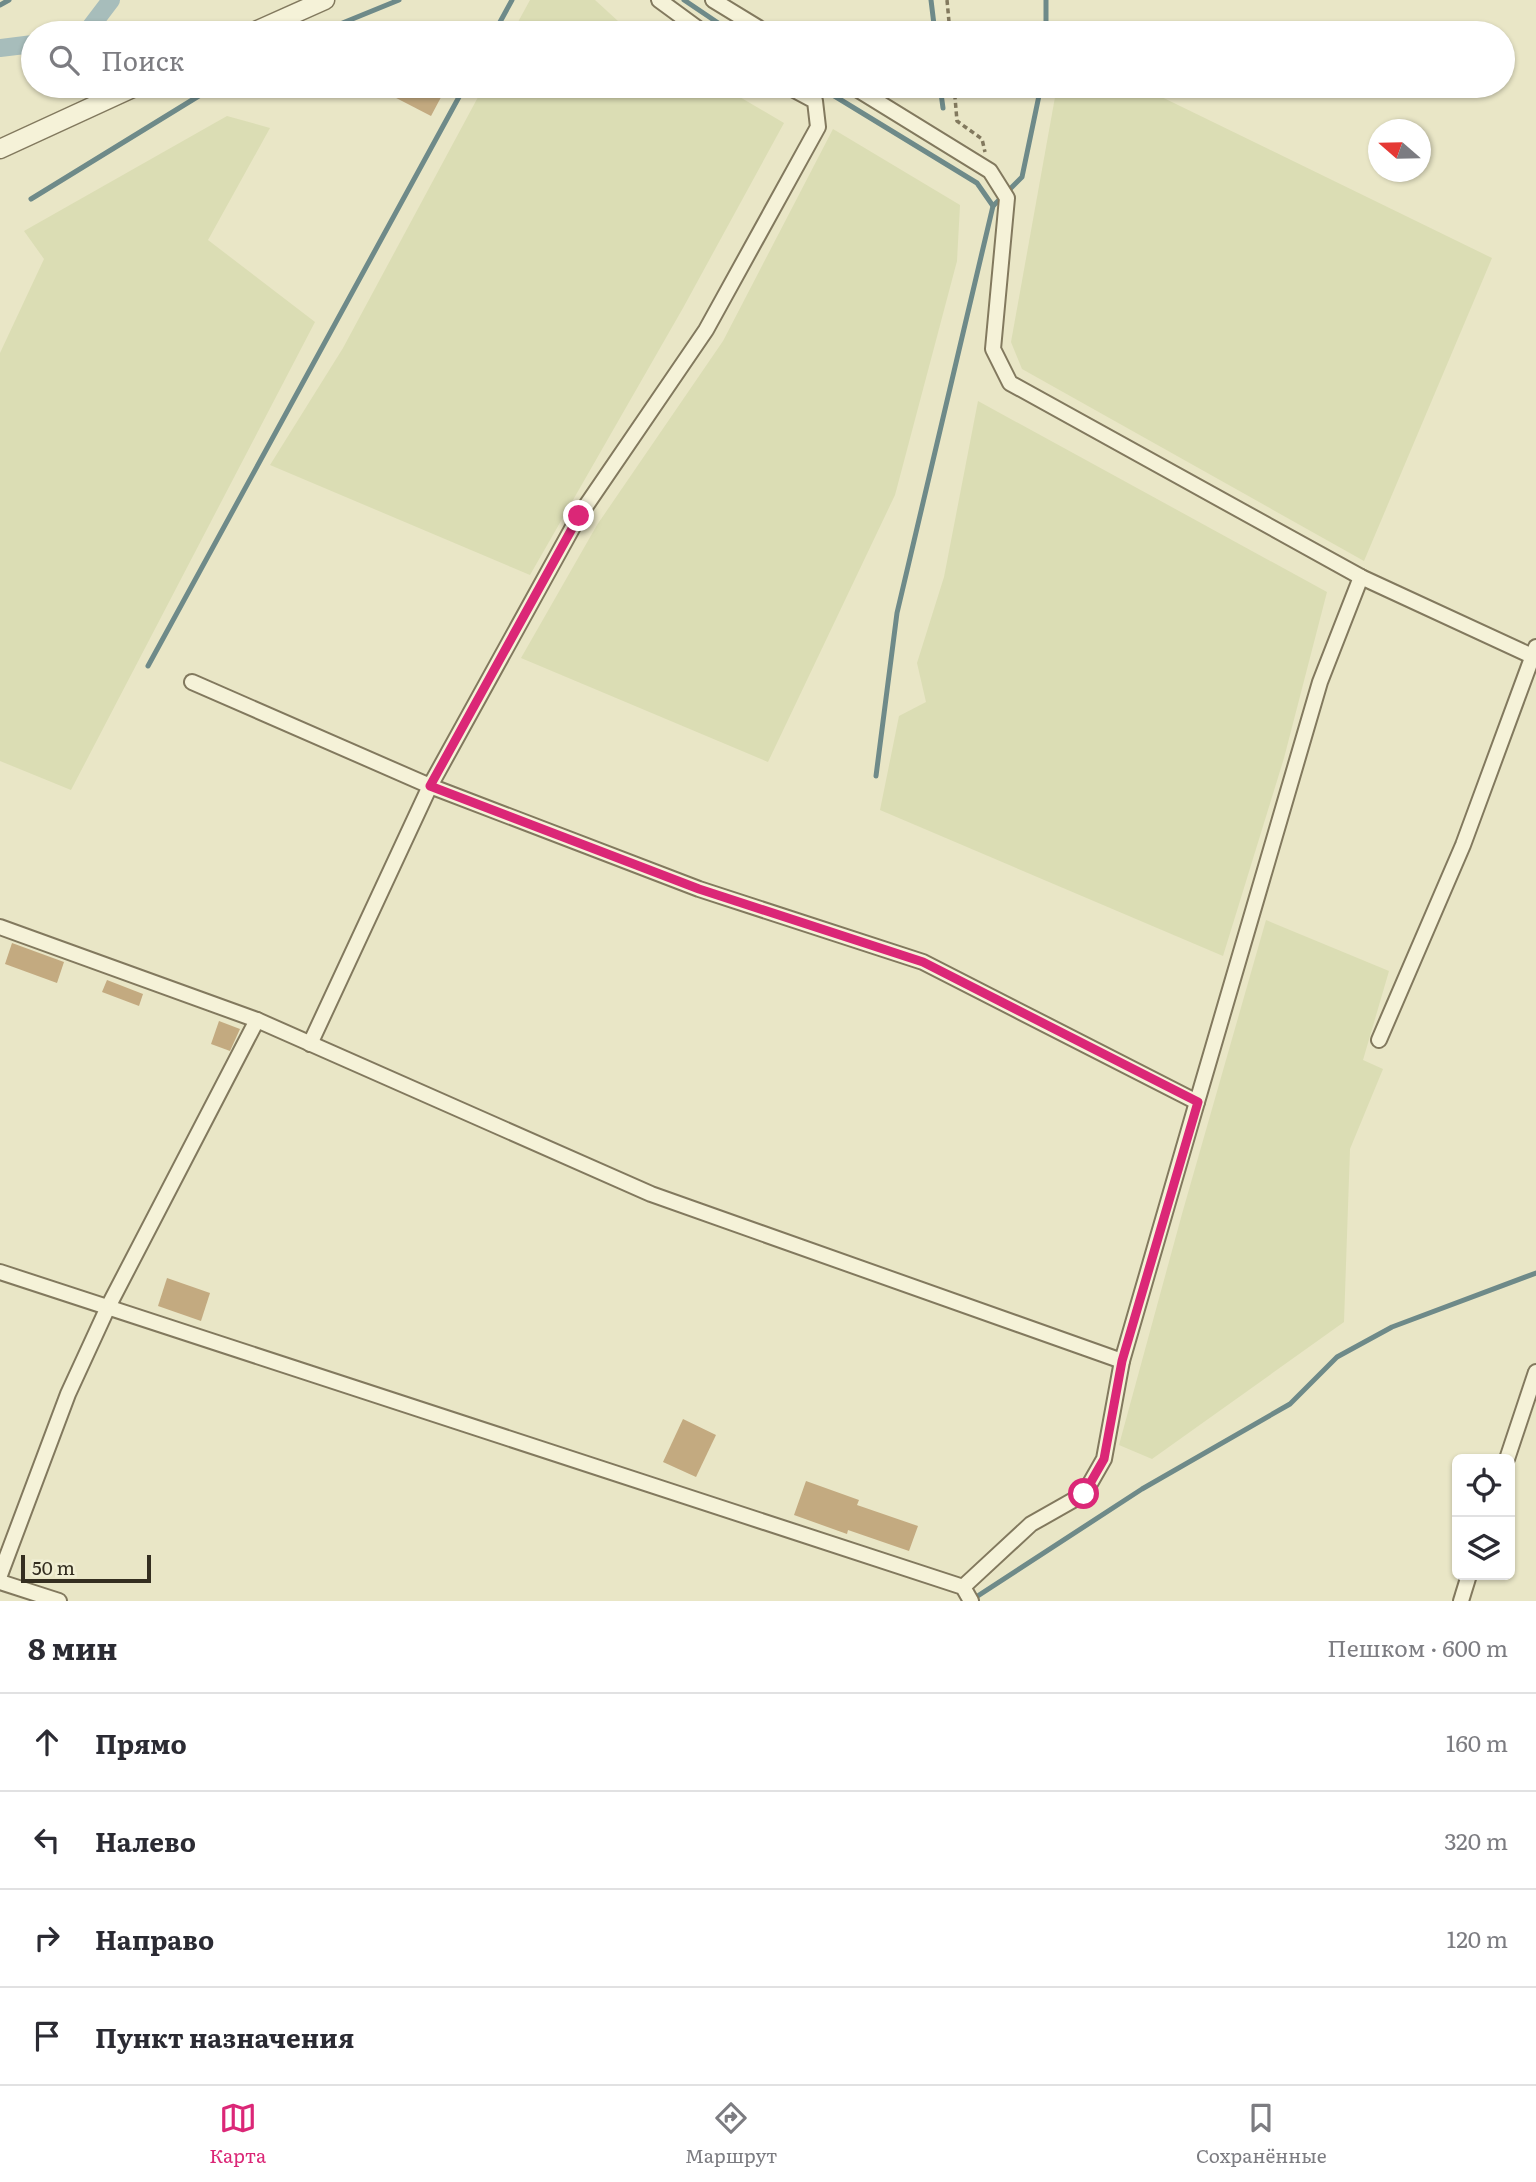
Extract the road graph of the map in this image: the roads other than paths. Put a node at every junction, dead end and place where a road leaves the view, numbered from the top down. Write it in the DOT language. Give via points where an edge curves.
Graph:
graph roads {
  1 [pos="326,0"];
  2 [pos="659,0"];
  3 [pos="713,0"];
  4 [pos="278,21"];
  5 [pos="688,21"];
  6 [pos="747,21"];
  7 [pos="111,98"];
  8 [pos="809,98"];
  9 [pos="871,98"];
  10 [pos="0,149"];
  11 [pos="1361,577"];
  12 [pos="1534,652"];
  13 [pos="192,682"];
  14 [pos="430,786"];
  15 [pos="0,927"];
  16 [pos="257,1020"];
  17 [pos="1379,1040"];
  18 [pos="310,1044"];
  19 [pos="1198,1102"];
  20 [pos="0,1272"];
  21 [pos="108,1307"];
  22 [pos="1122,1361"];
  23 [pos="1536,1372"];
  24 [pos="1509,1454"];
  25 [pos="0,1575"];
  26 [pos="1467,1580"];
  27 [pos="0,1582"];
  28 [pos="963,1587"];
  29 [pos="59,1601"];
  30 [pos="971,1601"];
  31 [pos="1461,1601"];
  1 -- 4 [label="street"];
  2 -- 5 [label="street"];
  3 -- 6 [label="street"];
  7 -- 10 [label="street"];
  8 -- 14 [label="street" via="815,101 818,127 706,330 579,516"];
  9 -- 11 [label="street" via="990,171 1007,198 993,349 1010,383"];
  11 -- 12 [label="street"];
  11 -- 19 [label="street" via="1320,682"];
  12 -- 17 [label="street" via="1463,845"];
  13 -- 14 [label="street"];
  14 -- 18 [label="street"];
  14 -- 19 [label="street" via="699,889 923,962"];
  15 -- 16 [label="street"];
  16 -- 18 [label="street"];
  16 -- 21 [label="street"];
  18 -- 22 [label="street" via="651,1194"];
  19 -- 22 [label="street"];
  20 -- 21 [label="street"];
  21 -- 25 [label="street" via="68,1394"];
  21 -- 28 [label="street"];
  22 -- 28 [label="street" via="1104,1459 1084,1494 1031,1524"];
  23 -- 24 [label="street"];
  26 -- 31 [label="street"];
  27 -- 29 [label="street"];
  28 -- 30 [label="street"];
}
